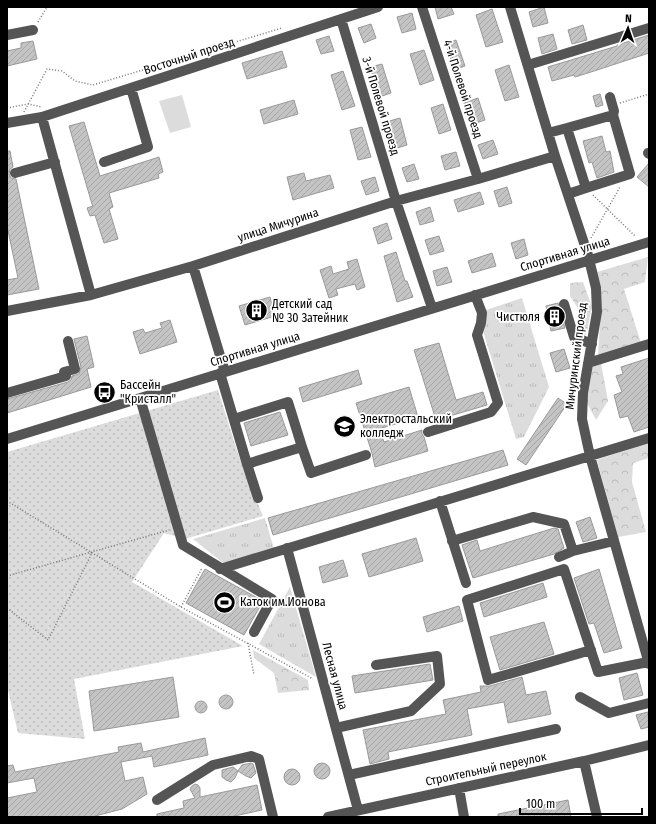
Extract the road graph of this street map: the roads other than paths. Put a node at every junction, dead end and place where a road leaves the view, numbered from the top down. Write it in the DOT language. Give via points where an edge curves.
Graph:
graph roads {
  1 [pos="378,7"];
  2 [pos="422,7"];
  3 [pos="510,7"];
  4 [pos="350,12"];
  5 [pos="341,19"];
  6 [pos="649,28"];
  7 [pos="34,30"];
  8 [pos="7,35"];
  9 [pos="528,65"];
  10 [pos="131,88"];
  11 [pos="45,113"];
  12 [pos="7,123"];
  13 [pos="567,128"];
  14 [pos="548,133"];
  15 [pos="555,156"];
  16 [pos="55,162"];
  17 [pos="104,162"];
  18 [pos="15,173"];
  19 [pos="478,179"];
  20 [pos="586,188"];
  21 [pos="568,194"];
  22 [pos="396,201"];
  23 [pos="649,242"];
  24 [pos="589,259"];
  25 [pos="193,266"];
  26 [pos="91,295"];
  27 [pos="475,295"];
  28 [pos="564,304"];
  29 [pos="432,308"];
  30 [pos="7,311"];
  31 [pos="68,340"];
  32 [pos="592,344"];
  33 [pos="649,344"];
  34 [pos="588,363"];
  35 [pos="222,373"];
  36 [pos="7,393"];
  37 [pos="140,398"];
  38 [pos="234,419"];
  39 [pos="428,432"];
  40 [pos="649,438"];
  41 [pos="7,439"];
  42 [pos="302,447"];
  43 [pos="366,455"];
  44 [pos="590,456"];
  45 [pos="247,464"];
  46 [pos="258,498"];
  47 [pos="440,502"];
  48 [pos="452,541"];
  49 [pos="614,541"];
  50 [pos="287,548"];
  51 [pos="573,551"];
  52 [pos="559,557"];
  53 [pos="220,569"];
  54 [pos="466,583"];
  55 [pos="254,632"];
  56 [pos="591,650"];
  57 [pos="649,662"];
  58 [pos="376,665"];
  59 [pos="580,697"];
  60 [pos="649,702"];
  61 [pos="336,728"];
  62 [pos="556,729"];
  63 [pos="649,745"];
  64 [pos="584,761"];
  65 [pos="349,775"];
  66 [pos="459,788"];
  67 [pos="156,800"];
  68 [pos="358,810"];
  69 [pos="273,817"];
  70 [pos="328,817"];
  71 [pos="464,817"];
  72 [pos="597,817"];
  1 -- 4 [label="street, Восточный проезд"];
  2 -- 19 [label="street, 4-й Полевой проезд"];
  3 -- 9 [label="street, Мичуринский проезд"];
  4 -- 5 [label="street, Восточный проезд"];
  5 -- 10 [label="street, Восточный проезд"];
  5 -- 22 [label="street, 3-й Полевой проезд"];
  6 -- 9 [label="street"];
  7 -- 8 [label="street"];
  9 -- 14 [label="street, Мичуринский проезд"];
  10 -- 11 [label="street, Восточный проезд"];
  10 -- 17 [label="street" via="148,148"];
  11 -- 12 [label="street, Восточный проезд"];
  11 -- 16 [label="street"];
  13 -- 14 [label="street"];
  13 -- 20 [label="street"];
  13 -- 20 [label="street" via="612,106 630,174"];
  14 -- 15 [label="street, Мичуринский проезд"];
  15 -- 19 [label="street, улица Мичурина"];
  15 -- 21 [label="street, Мичуринский проезд"];
  16 -- 18 [label="street"];
  16 -- 26 [label="street"];
  19 -- 22 [label="street, улица Мичурина"];
  20 -- 21 [label="street"];
  21 -- 24 [label="street, Мичуринский проезд"];
  22 -- 25 [label="street, улица Мичурина"];
  22 -- 29 [label="street, 3-й Полевой проезд"];
  23 -- 24 [label="street, Спортивная улица"];
  24 -- 27 [label="street, Спортивная улица"];
  24 -- 32 [label="street, Мичуринский проезд" via="596,288 597,312"];
  25 -- 26 [label="street, улица Мичурина"];
  25 -- 35 [label="street"];
  26 -- 30 [label="street, улица Мичурина"];
  27 -- 29 [label="street, Спортивная улица"];
  27 -- 39 [label="street" via="482,313 477,335 498,403 491,412"];
  28 -- 32 [label="street" via="574,337"];
  29 -- 35 [label="street, Спортивная улица"];
  31 -- 36 [label="street" via="75,369 64,372 66,376"];
  32 -- 34 [label="street, Мичуринский проезд"];
  33 -- 34 [label="street"];
  34 -- 44 [label="street, Мичуринский проезд" via="582,419"];
  35 -- 37 [label="street, Спортивная улица"];
  35 -- 38 [label="street"];
  37 -- 41 [label="street, Спортивная улица"];
  37 -- 53 [label="street" via="183,545"];
  38 -- 42 [label="street" via="288,402"];
  38 -- 45 [label="street"];
  40 -- 44 [label="street"];
  42 -- 43 [label="street" via="311,473"];
  42 -- 45 [label="street"];
  44 -- 47 [label="street"];
  44 -- 49 [label="street, Мичуринский проезд"];
  45 -- 46 [label="street"];
  47 -- 48 [label="street"];
  47 -- 50 [label="street"];
  48 -- 51 [label="street" via="533,517 564,524"];
  48 -- 54 [label="street"];
  49 -- 51 [label="street"];
  49 -- 57 [label="street, Мичуринский проезд"];
  50 -- 53 [label="street"];
  50 -- 61 [label="street, Лесная улица"];
  51 -- 52 [label="street"];
  53 -- 55 [label="street" via="272,599"];
  56 -- 56 [label="street" via="564,569 467,600 488,680"];
  56 -- 57 [label="street" via="598,672"];
  58 -- 61 [label="street" via="437,656 440,684 411,711"];
  59 -- 60 [label="street" via="609,713"];
  61 -- 65 [label="street, Лесная улица"];
  62 -- 65 [label="street"];
  63 -- 64 [label="street, Строительный переулок"];
  64 -- 66 [label="street, Строительный переулок"];
  64 -- 72 [label="street"];
  65 -- 68 [label="street, Лесная улица"];
  66 -- 68 [label="street, Строительный переулок"];
  66 -- 71 [label="street"];
  67 -- 69 [label="street" via="214,765 251,756 260,759"];
  68 -- 70 [label="street, Строительный переулок"];
}
